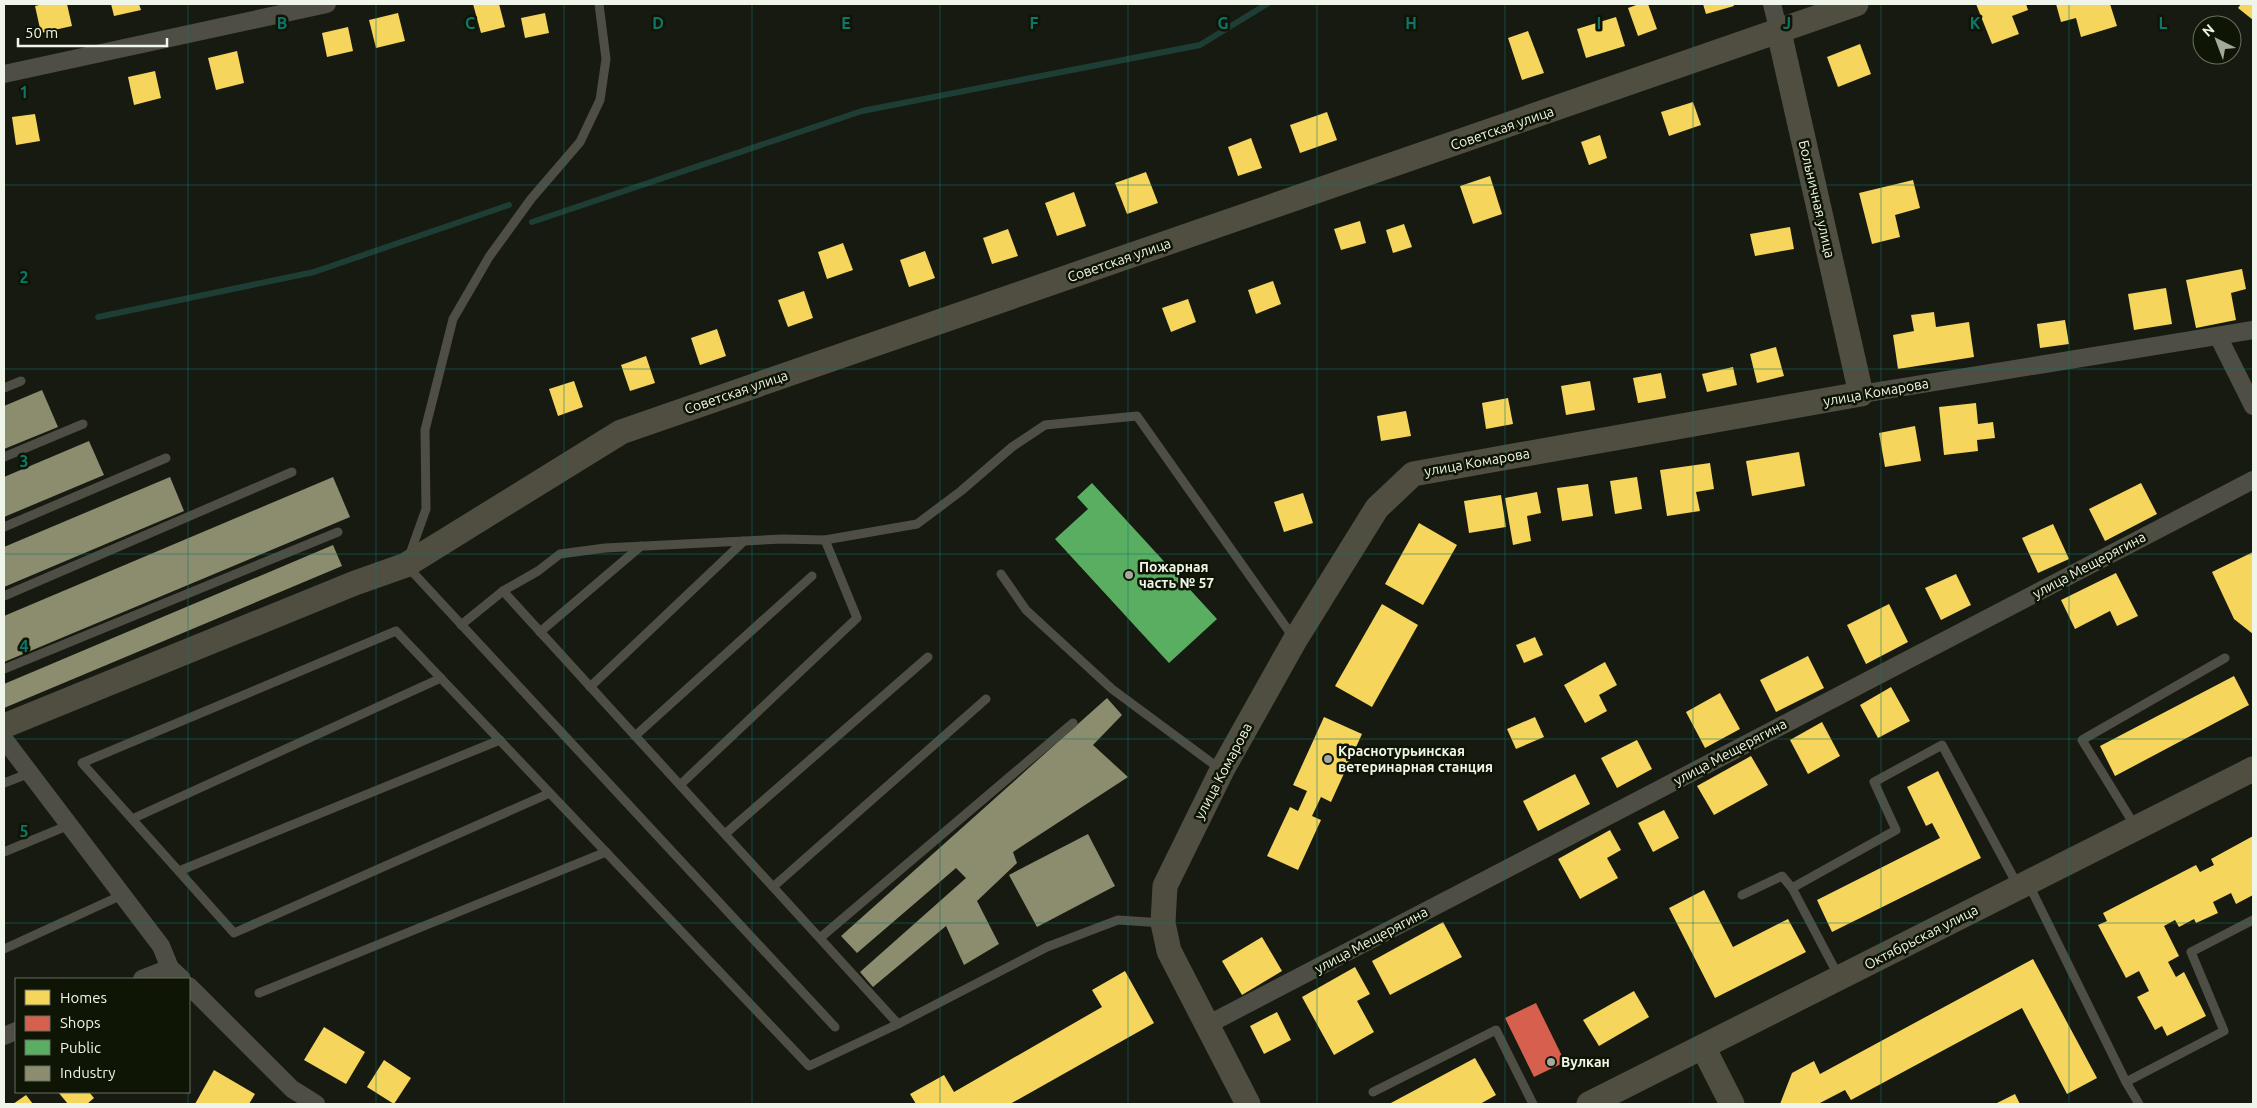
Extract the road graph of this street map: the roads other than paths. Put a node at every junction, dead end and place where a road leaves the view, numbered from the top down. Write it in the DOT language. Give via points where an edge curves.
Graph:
graph roads {
  1 [pos="327,4"];
  2 [pos="599,4"];
  3 [pos="1772,4"];
  4 [pos="1856,4"];
  5 [pos="1779,32"];
  6 [pos="4,74"];
  7 [pos="2253,330"];
  8 [pos="2218,336"];
  9 [pos="21,381"];
  10 [pos="4,388"];
  11 [pos="1861,394"];
  12 [pos="2253,406"];
  13 [pos="83,424"];
  14 [pos="4,457"];
  15 [pos="166,458"];
  16 [pos="292,472"];
  17 [pos="2253,480"];
  18 [pos="4,526"];
  19 [pos="338,532"];
  20 [pos="744,540"];
  21 [pos="825,540"];
  22 [pos="641,546"];
  23 [pos="406,565"];
  24 [pos="1001,574"];
  25 [pos="812,576"];
  26 [pos="503,591"];
  27 [pos="4,596"];
  28 [pos="461,625"];
  29 [pos="540,632"];
  30 [pos="1295,640"];
  31 [pos="928,657"];
  32 [pos="2225,658"];
  33 [pos="4,669"];
  34 [pos="440,678"];
  35 [pos="590,687"];
  36 [pos="986,699"];
  37 [pos="1073,722"];
  38 [pos="4,726"];
  39 [pos="635,736"];
  40 [pos="4,739"];
  41 [pos="500,740"];
  42 [pos="2253,769"];
  43 [pos="1222,770"];
  44 [pos="30,773"];
  45 [pos="4,783"];
  46 [pos="680,785"];
  47 [pos="550,793"];
  48 [pos="132,819"];
  49 [pos="70,825"];
  50 [pos="2136,828"];
  51 [pos="725,834"];
  52 [pos="4,852"];
  53 [pos="606,852"];
  54 [pos="179,871"];
  55 [pos="2023,885"];
  56 [pos="773,886"];
  57 [pos="1792,888"];
  58 [pos="122,895"];
  59 [pos="1742,895"];
  60 [pos="2253,920"];
  61 [pos="1163,923"];
  62 [pos="820,938"];
  63 [pos="4,949"];
  64 [pos="176,974"];
  65 [pos="149,978"];
  66 [pos="1840,978"];
  67 [pos="190,987"];
  68 [pos="259,993"];
  69 [pos="898,1024"];
  70 [pos="1207,1025"];
  71 [pos="835,1027"];
  72 [pos="1703,1046"];
  73 [pos="2126,1082"];
  74 [pos="1373,1092"];
  75 [pos="316,1104"];
  76 [pos="1248,1104"];
  77 [pos="1534,1104"];
  78 [pos="1589,1104"];
  79 [pos="1732,1104"];
  80 [pos="2139,1104"];
  1 -- 6 [label="street"];
  2 -- 23 [label="lane" via="606,59 600,100 580,142 499,242 453,319 424,430 426,509"];
  3 -- 5 [label="street, Больничная улица"];
  4 -- 5 [label="main road, Советская улица"];
  5 -- 11 [label="main road, Больничная улица"];
  5 -- 23 [label="main road, Советская улица" via="621,432"];
  7 -- 8 [label="street, улица Комарова"];
  8 -- 11 [label="street, улица Комарова"];
  8 -- 12 [label="street"];
  9 -- 10 [label="lane"];
  11 -- 30 [label="main road, улица Комарова" via="1412,474 1377,508"];
  13 -- 14 [label="lane"];
  15 -- 18 [label="lane"];
  16 -- 27 [label="lane"];
  17 -- 70 [label="street, улица Мещерягина"];
  19 -- 33 [label="lane"];
  20 -- 21 [label="lane"];
  20 -- 22 [label="lane"];
  20 -- 35 [label="lane"];
  21 -- 30 [label="lane" via="917,524 1045,424 1137,416"];
  21 -- 46 [label="lane" via="857,618"];
  22 -- 26 [label="lane" via="560,554"];
  22 -- 29 [label="lane"];
  23 -- 28 [label="lane"];
  23 -- 38 [label="main road, Советская улица"];
  24 -- 43 [label="lane" via="1026,610 1112,689"];
  25 -- 39 [label="lane"];
  26 -- 28 [label="lane"];
  26 -- 29 [label="lane"];
  28 -- 71 [label="lane"];
  29 -- 35 [label="lane"];
  30 -- 43 [label="main road, улица Комарова"];
  31 -- 51 [label="lane"];
  32 -- 50 [label="lane" via="2082,740"];
  34 -- 41 [label="lane"];
  34 -- 48 [label="lane"];
  34 -- 48 [label="lane" via="396,631 82,763"];
  35 -- 39 [label="lane"];
  36 -- 56 [label="lane"];
  37 -- 62 [label="lane"];
  39 -- 46 [label="lane"];
  40 -- 44 [label="street"];
  41 -- 47 [label="lane"];
  41 -- 54 [label="lane"];
  42 -- 50 [label="main road, Октябрьская улица"];
  43 -- 61 [label="main road, улица Комарова" via="1165,886"];
  44 -- 45 [label="lane"];
  44 -- 49 [label="street"];
  46 -- 51 [label="lane"];
  47 -- 53 [label="lane"];
  47 -- 54 [label="lane" via="234,933"];
  48 -- 54 [label="lane"];
  49 -- 52 [label="lane"];
  49 -- 58 [label="street"];
  50 -- 55 [label="main road, Октябрьская улица"];
  51 -- 56 [label="lane"];
  53 -- 68 [label="lane"];
  53 -- 69 [label="lane" via="809,1066"];
  55 -- 57 [label="lane" via="1942,745 1874,782 1896,830"];
  55 -- 66 [label="main road, Октябрьская улица"];
  55 -- 73 [label="lane"];
  56 -- 62 [label="lane"];
  57 -- 59 [label="lane" via="1782,876"];
  57 -- 66 [label="lane"];
  58 -- 63 [label="lane"];
  58 -- 64 [label="street" via="161,946"];
  60 -- 73 [label="lane" via="2191,952 2224,1031"];
  61 -- 69 [label="lane" via="1118,920 1047,946"];
  61 -- 70 [label="main road, улица Комарова" via="1169,951"];
  62 -- 69 [label="lane"];
  64 -- 65 [label="street"];
  66 -- 72 [label="main road, Октябрьская улица"];
  67 -- 75 [label="street" via="292,1089"];
  70 -- 76 [label="main road, улица Комарова"];
  72 -- 78 [label="main road, Октябрьская улица"];
  72 -- 79 [label="main road"];
  73 -- 80 [label="lane"];
  74 -- 77 [label="lane" via="1496,1030"];
}
